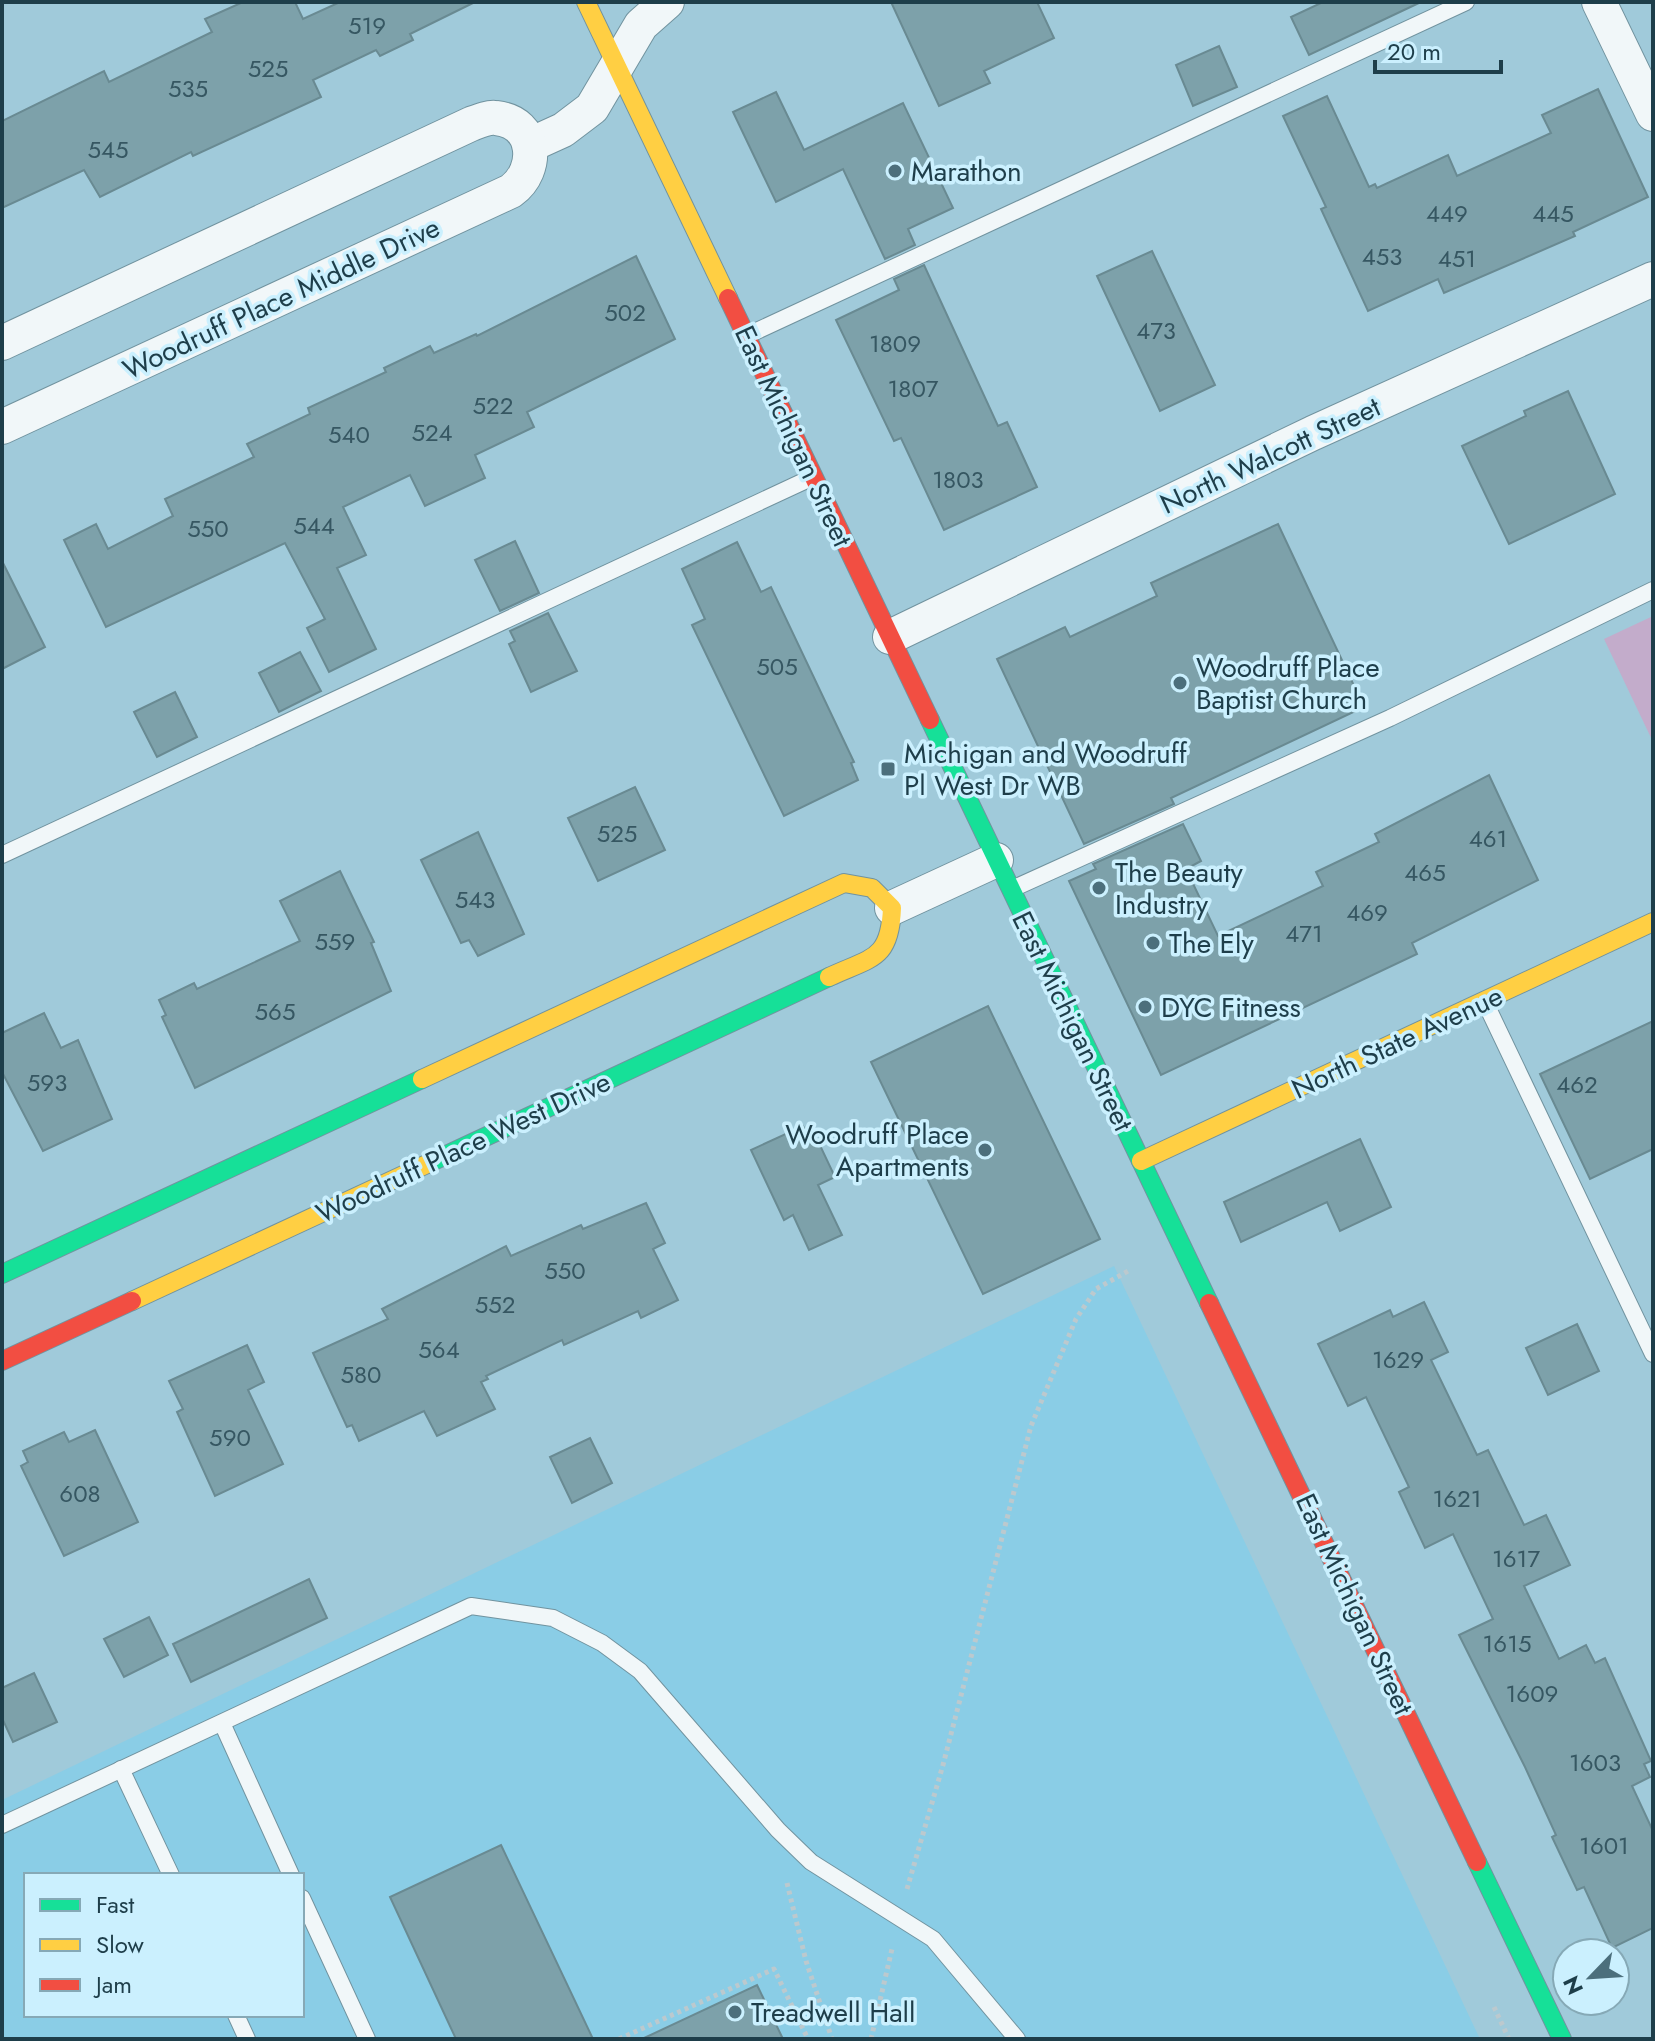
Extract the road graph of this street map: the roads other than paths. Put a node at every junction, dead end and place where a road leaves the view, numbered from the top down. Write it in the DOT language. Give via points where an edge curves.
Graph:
graph roads {
  1 [pos="586,2"];
  2 [pos="667,2"];
  3 [pos="1466,2"];
  4 [pos="1599,2"];
  5 [pos="617,67"];
  6 [pos="1653,114"];
  7 [pos="530,145"];
  8 [pos="1653,279"];
  9 [pos="747,336"];
  10 [pos="2,343"];
  11 [pos="2,427"];
  12 [pos="814,477"];
  13 [pos="1653,590"];
  14 [pos="890,637"];
  15 [pos="2,855"];
  16 [pos="1003,874"];
  17 [pos="892,908"];
  18 [pos="1653,922"];
  19 [pos="1484,1001"];
  20 [pos="1141,1161"];
  21 [pos="2,1274"];
  22 [pos="1653,1354"];
  23 [pos="2,1361"];
  24 [pos="222,1723"];
  25 [pos="121,1769"];
  26 [pos="2,1825"];
  27 [pos="170,1873"];
  28 [pos="290,1873"];
  29 [pos="304,1902"];
  30 [pos="237,2017"];
  31 [pos="247,2039"];
  32 [pos="367,2039"];
  33 [pos="1017,2039"];
  34 [pos="1562,2039"];
  1 -- 5 [label="street, East Michigan Street"];
  2 -- 5 [label="street" via="641,25"];
  3 -- 9 [label="lane"];
  4 -- 6 [label="street"];
  5 -- 7 [label="street" via="592,108 563,130"];
  5 -- 9 [label="street, East Michigan Street"];
  7 -- 10 [label="street" via="507,120 493,117 471,124"];
  7 -- 11 [label="street, Woodruff Place Middle Drive" via="529,170 511,191"];
  8 -- 14 [label="street, North Walcott Street" via="1313,433"];
  9 -- 12 [label="street, East Michigan Street"];
  12 -- 14 [label="street, East Michigan Street"];
  12 -- 15 [label="lane"];
  13 -- 16 [label="lane" via="1390,718"];
  14 -- 16 [label="street, East Michigan Street"];
  16 -- 17 [label="street"];
  16 -- 20 [label="street, East Michigan Street"];
  17 -- 21 [label="street" via="872,886 844,883"];
  17 -- 23 [label="street, Woodruff Place West Drive" via="891,938 877,955"];
  18 -- 19 [label="street, North State Avenue"];
  19 -- 20 [label="street, North State Avenue"];
  19 -- 22 [label="lane"];
  20 -- 34 [label="street, East Michigan Street"];
  24 -- 25 [label="lane"];
  24 -- 28 [label="lane"];
  24 -- 33 [label="lane" via="471,1606 553,1618 602,1643 640,1671 778,1830 811,1862 933,1939"];
  25 -- 26 [label="lane"];
  25 -- 27 [label="lane"];
  29 -- 32 [label="lane"];
  30 -- 31 [label="lane"];
}
